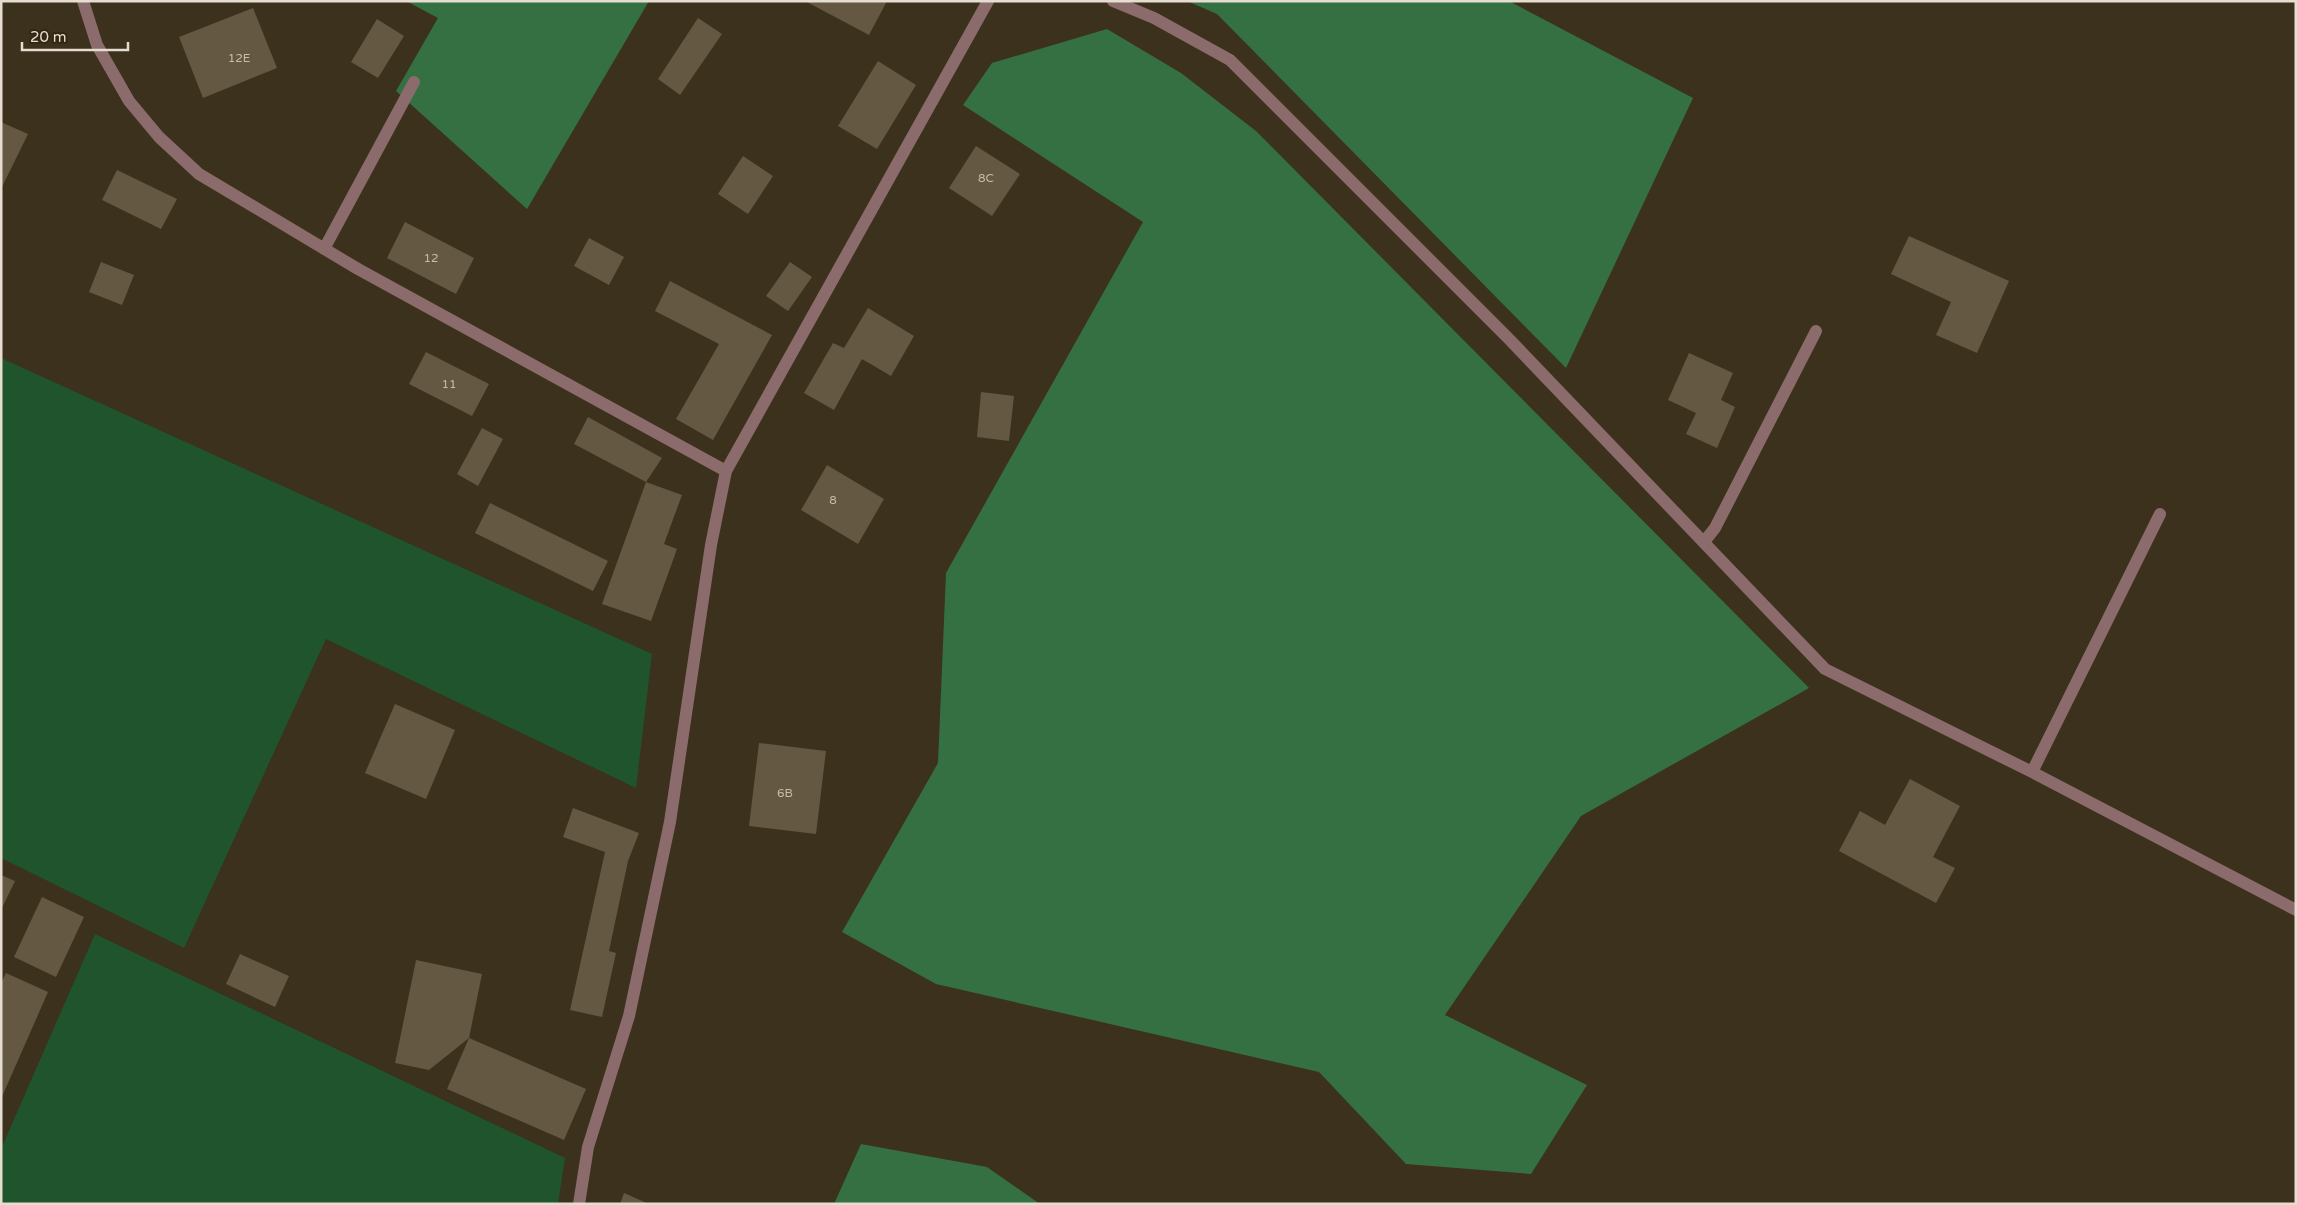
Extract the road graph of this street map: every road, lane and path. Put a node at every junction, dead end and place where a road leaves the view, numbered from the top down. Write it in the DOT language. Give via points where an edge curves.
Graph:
graph roads {
  1 [pos="83,1"];
  2 [pos="988,1"];
  3 [pos="1113,1"];
  4 [pos="414,82"];
  5 [pos="324,249"];
  6 [pos="1816,332"];
  7 [pos="726,471"];
  8 [pos="2160,514"];
  9 [pos="1704,542"];
  10 [pos="2032,772"];
  11 [pos="2296,910"];
  12 [pos="578,1204"];
  1 -- 5 [label="street" via="101,53 129,101 159,137 199,174"];
  2 -- 7 [label="street"];
  3 -- 9 [label="street" via="1154,18 1230,60 1508,338"];
  4 -- 5 [label="street"];
  5 -- 7 [label="street"];
  6 -- 9 [label="street" via="1715,528"];
  7 -- 12 [label="street" via="711,545 670,822 629,1016 588,1146"];
  8 -- 10 [label="street"];
  9 -- 10 [label="street" via="1825,668"];
  10 -- 11 [label="street"];
}
